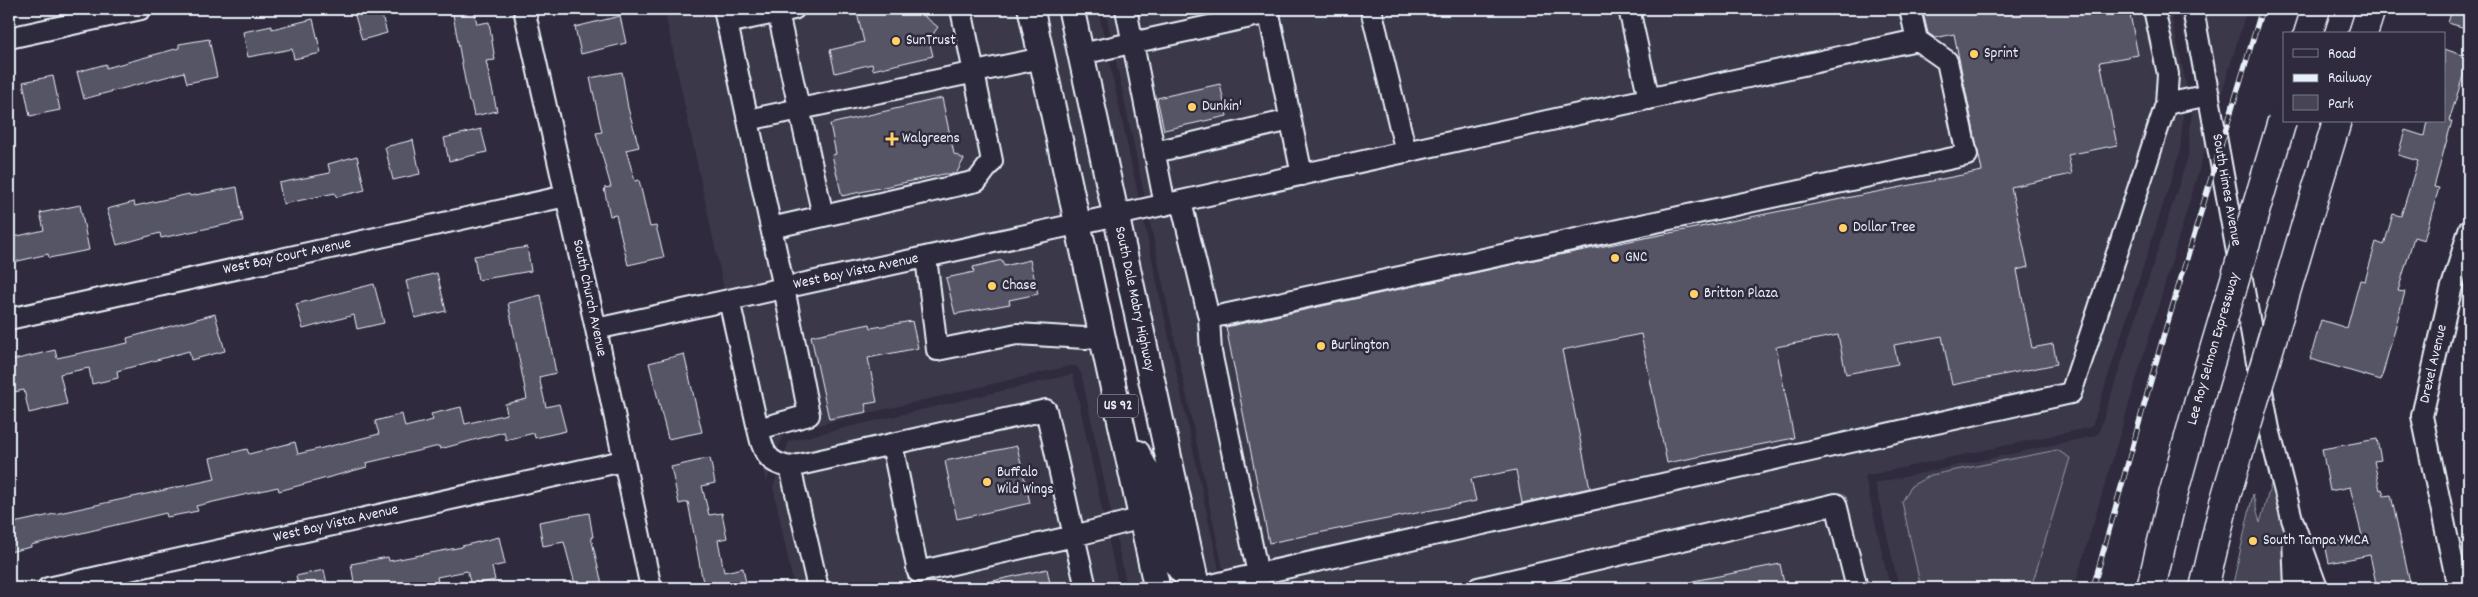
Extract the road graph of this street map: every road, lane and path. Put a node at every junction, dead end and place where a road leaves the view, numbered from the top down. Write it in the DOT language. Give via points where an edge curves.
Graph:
graph roads {
  1 [pos="141,9"];
  2 [pos="524,9"];
  3 [pos="961,9"];
  4 [pos="1031,9"];
  5 [pos="1071,9"];
  6 [pos="1126,9"];
  7 [pos="1371,9"];
  8 [pos="1629,9"];
  9 [pos="1910,9"];
  10 [pos="2154,9"];
  11 [pos="2193,9"];
  12 [pos="2316,9"];
  13 [pos="2370,9"];
  14 [pos="786,11"];
  15 [pos="1268,11"];
  16 [pos="1231,15"];
  17 [pos="725,16"];
  18 [pos="2309,32"];
  19 [pos="2364,32"];
  20 [pos="9,38"];
  21 [pos="1917,40"];
  22 [pos="1134,42"];
  23 [pos="1081,54"];
  24 [pos="1042,58"];
  25 [pos="974,72"];
  26 [pos="2209,95"];
  27 [pos="1648,99"];
  28 [pos="2166,104"];
  29 [pos="799,109"];
  30 [pos="2283,117"];
  31 [pos="748,120"];
  32 [pos="1290,120"];
  33 [pos="2337,122"];
  34 [pos="1155,152"];
  35 [pos="1406,152"];
  36 [pos="1302,175"];
  37 [pos="566,196"];
  38 [pos="1173,204"];
  39 [pos="823,216"];
  40 [pos="1116,216"];
  41 [pos="1078,224"];
  42 [pos="771,228"];
  43 [pos="2469,230"];
  44 [pos="926,257"];
  45 [pos="784,288"];
  46 [pos="2460,292"];
  47 [pos="729,300"];
  48 [pos="1209,318"];
  49 [pos="9,319"];
  50 [pos="596,329"];
  51 [pos="1102,336"];
  52 [pos="1121,420"];
  53 [pos="758,429"];
  54 [pos="892,444"];
  55 [pos="623,461"];
  56 [pos="790,467"];
  57 [pos="1142,518"];
  58 [pos="2292,518"];
  59 [pos="1074,536"];
  60 [pos="1258,574"];
  61 [pos="920,580"];
  62 [pos="1197,587"];
  63 [pos="48,588"];
  64 [pos="651,588"];
  65 [pos="818,588"];
  66 [pos="1086,588"];
  67 [pos="1157,588"];
  68 [pos="1478,588"];
  69 [pos="1857,588"];
  70 [pos="2151,588"];
  71 [pos="2204,588"];
  72 [pos="2295,588"];
  73 [pos="2317,588"];
  74 [pos="2458,588"];
  1 -- 20 [label="street"];
  2 -- 37 [label="street, South Church Avenue"];
  3 -- 25 [label="street"];
  4 -- 24 [label="main road, US 92"];
  5 -- 23 [label="main road, South Dale Mabry Highway / US 92"];
  6 -- 22 [label="street"];
  7 -- 35 [label="street"];
  8 -- 27 [label="street"];
  9 -- 21 [label="street"];
  10 -- 28 [label="street" via="2168,74"];
  11 -- 26 [label="street, South Himes Avenue"];
  12 -- 18 [label="highway"];
  13 -- 19 [label="highway"];
  14 -- 17 [label="street"];
  14 -- 29 [label="street"];
  15 -- 16 [label="street"];
  15 -- 32 [label="street"];
  16 -- 22 [label="street"];
  17 -- 31 [label="street"];
  21 -- 27 [label="street, West Bay Vista Avenue"];
  21 -- 48 [label="street" via="1947,61 1967,155"];
  22 -- 23 [label="street"];
  22 -- 34 [label="street"];
  23 -- 40 [label="main road, South Dale Mabry Highway / US 92"];
  24 -- 25 [label="street"];
  24 -- 41 [label="main road, US 92"];
  25 -- 29 [label="street"];
  25 -- 39 [label="street" via="992,161 977,181"];
  26 -- 28 [label="street"];
  26 -- 58 [label="street, South Himes Avenue" via="2270,429"];
  27 -- 35 [label="street, West Bay Vista Avenue"];
  28 -- 60 [label="street" via="2071,393"];
  29 -- 31 [label="street"];
  29 -- 39 [label="street"];
  30 -- 70 [label="highway, Lee Roy Selmon Expressway, bridge" via="2200,397"];
  31 -- 42 [label="street"];
  32 -- 34 [label="street"];
  32 -- 36 [label="street"];
  33 -- 71 [label="highway, bridge" via="2224,503"];
  34 -- 38 [label="street"];
  35 -- 36 [label="street, West Bay Vista Avenue"];
  36 -- 38 [label="street, West Bay Vista Avenue"];
  37 -- 49 [label="street, West Bay Court Avenue"];
  37 -- 50 [label="street, South Church Avenue"];
  38 -- 40 [label="street, West Bay Vista Avenue"];
  38 -- 48 [label="street"];
  39 -- 42 [label="street"];
  40 -- 41 [label="street, West Bay Vista Avenue"];
  40 -- 62 [label="main road, South Dale Mabry Highway / US 92"];
  41 -- 44 [label="street, West Bay Vista Avenue"];
  41 -- 51 [label="main road, US 92"];
  42 -- 45 [label="street"];
  43 -- 46 [label="street, Drexel Avenue"];
  44 -- 45 [label="street, West Bay Vista Avenue"];
  44 -- 51 [label="street" via="937,350 1017,334"];
  45 -- 47 [label="street, West Bay Vista Avenue"];
  45 -- 53 [label="street" via="809,415"];
  46 -- 74 [label="street, Drexel Avenue" via="2422,416"];
  47 -- 50 [label="street, West Bay Vista Avenue"];
  47 -- 53 [label="street"];
  48 -- 60 [label="street" via="1211,352"];
  50 -- 55 [label="street, South Church Avenue"];
  51 -- 52 [label="main road, US 92"];
  52 -- 57 [label="main road, US 92"];
  52 -- 62 [label="main road" via="1155,490 1170,555 1185,577"];
  53 -- 56 [label="street" via="763,452 777,465"];
  54 -- 56 [label="street"];
  54 -- 59 [label="street" via="1046,410"];
  54 -- 61 [label="street"];
  55 -- 63 [label="street, West Bay Vista Avenue"];
  55 -- 64 [label="street, South Church Avenue"];
  56 -- 65 [label="street"];
  57 -- 59 [label="street"];
  57 -- 67 [label="main road, US 92"];
  58 -- 72 [label="street, South Himes Avenue"];
  58 -- 73 [label="street, South Himes Avenue"];
  59 -- 61 [label="street"];
  59 -- 66 [label="street"];
  60 -- 62 [label="street"];
  68 -- 69 [label="street" via="1836,504"];
}
